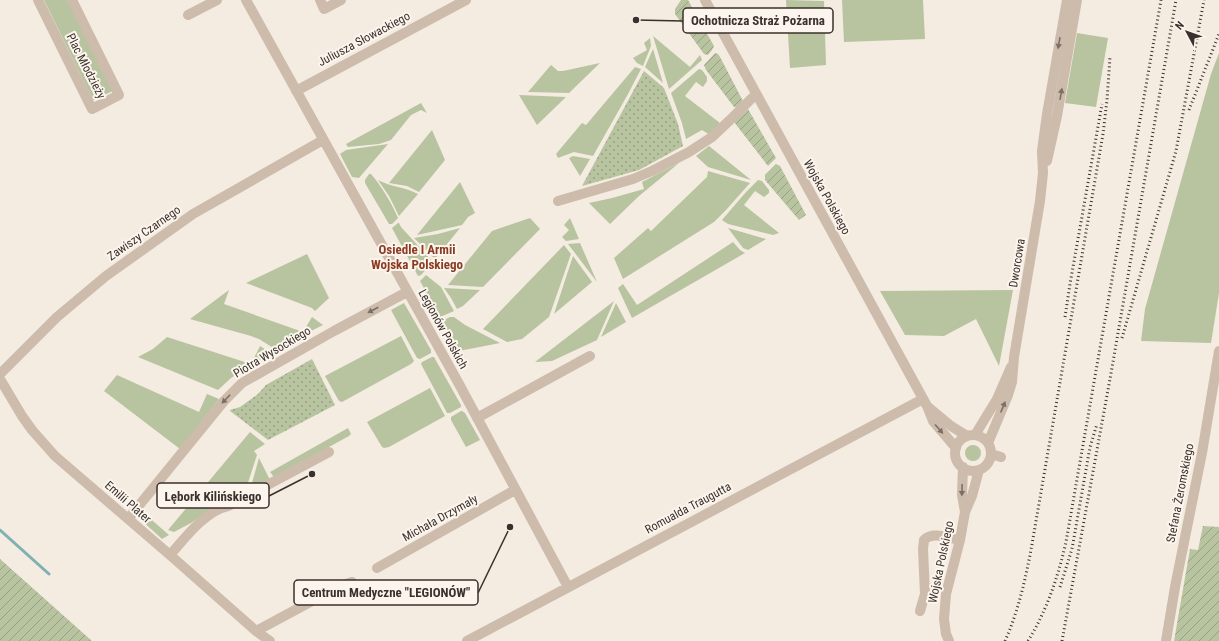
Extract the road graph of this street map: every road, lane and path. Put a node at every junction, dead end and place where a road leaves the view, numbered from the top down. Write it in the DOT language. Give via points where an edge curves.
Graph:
graph roads {
  1 [pos="38,0"];
  2 [pos="72,0"];
  3 [pos="217,0"];
  4 [pos="246,0"];
  5 [pos="320,0"];
  6 [pos="341,0"];
  7 [pos="466,0"];
  8 [pos="705,0"];
  9 [pos="1067,0"];
  10 [pos="1077,0"];
  11 [pos="188,15"];
  12 [pos="296,91"];
  13 [pos="756,95"];
  14 [pos="1052,115"];
  15 [pos="323,140"];
  16 [pos="558,201"];
  17 [pos="407,292"];
  18 [pos="1219,351"];
  19 [pos="590,356"];
  20 [pos="1014,357"];
  21 [pos="0,374"];
  22 [pos="0,379"];
  23 [pos="925,403"];
  24 [pos="477,418"];
  25 [pos="971,436"];
  26 [pos="988,443"];
  27 [pos="956,448"];
  28 [pos="329,452"];
  29 [pos="991,454"];
  30 [pos="1001,457"];
  31 [pos="962,467"];
  32 [pos="979,470"];
  33 [pos="515,490"];
  34 [pos="964,512"];
  35 [pos="128,519"];
  36 [pos="960,540"];
  37 [pos="170,555"];
  38 [pos="377,568"];
  39 [pos="352,582"];
  40 [pos="568,588"];
  41 [pos="920,611"];
  42 [pos="256,631"];
  43 [pos="270,641"];
  44 [pos="467,641"];
  45 [pos="949,641"];
  46 [pos="1166,641"];
  1 -- 2 [label="street, Plac Młodzieży" via="92,109 119,95"];
  3 -- 11 [label="street"];
  4 -- 12 [label="street, Legionów Polskich"];
  5 -- 6 [label="street" via="324,9"];
  7 -- 12 [label="street, Juliusza Słowackiego"];
  8 -- 13 [label="street, Wojska Polskiego"];
  9 -- 14 [label="street, Dworcowa, one-way"];
  14 -- 10 [label="street, Dworcowa, one-way"];
  12 -- 15 [label="street, Legionów Polskich"];
  13 -- 16 [label="street" via="712,137 689,152 633,179"];
  13 -- 23 [label="street, Wojska Polskiego"];
  14 -- 20 [label="street, Dworcowa" via="1049,152 1043,173"];
  15 -- 17 [label="street, Legionów Polskich"];
  15 -- 21 [label="street, Zawiszy Czarnego" via="193,214 106,276 57,317"];
  17 -- 24 [label="street, Legionów Polskich"];
  17 -- 35 [label="street, Piotra Wysockiego, one-way" via="242,383 224,401"];
  18 -- 46 [label="street, Stefana Żeromskiego"];
  19 -- 24 [label="street"];
  20 -- 25 [label="street, Dworcowa" via="997,400"];
  26 -- 20 [label="street, Dworcowa, one-way" via="1012,382"];
  22 -- 35 [label="street, Emilii Plater" via="32,430 55,456"];
  23 -- 25 [label="street, Wojska Polskiego" via="951,426"];
  23 -- 27 [label="street, Wojska Polskiego, one-way" via="933,421"];
  23 -- 40 [label="street, Romualda Traugutta"];
  24 -- 33 [label="street, Legionów Polskich"];
  25 -- 26 [label="street" via="985,439"];
  25 -- 27 [label="street" via="962,439"];
  26 -- 29 [label="street"];
  27 -- 31 [label="street" via="957,458"];
  28 -- 37 [label="street" via="217,510 197,524"];
  29 -- 30 [label="street"];
  29 -- 32 [label="street" via="987,464"];
  31 -- 32 [label="street"];
  31 -- 34 [label="street, Wojska Polskiego, one-way"];
  32 -- 34 [label="street, Wojska Polskiego" via="972,496"];
  33 -- 38 [label="street, Michała Drzymały"];
  33 -- 40 [label="street, Legionów Polskich"];
  34 -- 36 [label="street, Wojska Polskiego"];
  35 -- 37 [label="street, Emilii Plater"];
  36 -- 41 [label="street" via="935,535 924,540 925,594"];
  36 -- 45 [label="street, Wojska Polskiego" via="945,601 945,627"];
  37 -- 42 [label="street, Emilii Plater"];
  39 -- 42 [label="street"];
  40 -- 44 [label="street, Romualda Traugutta"];
  42 -- 43 [label="street, Emilii Plater"];
}
